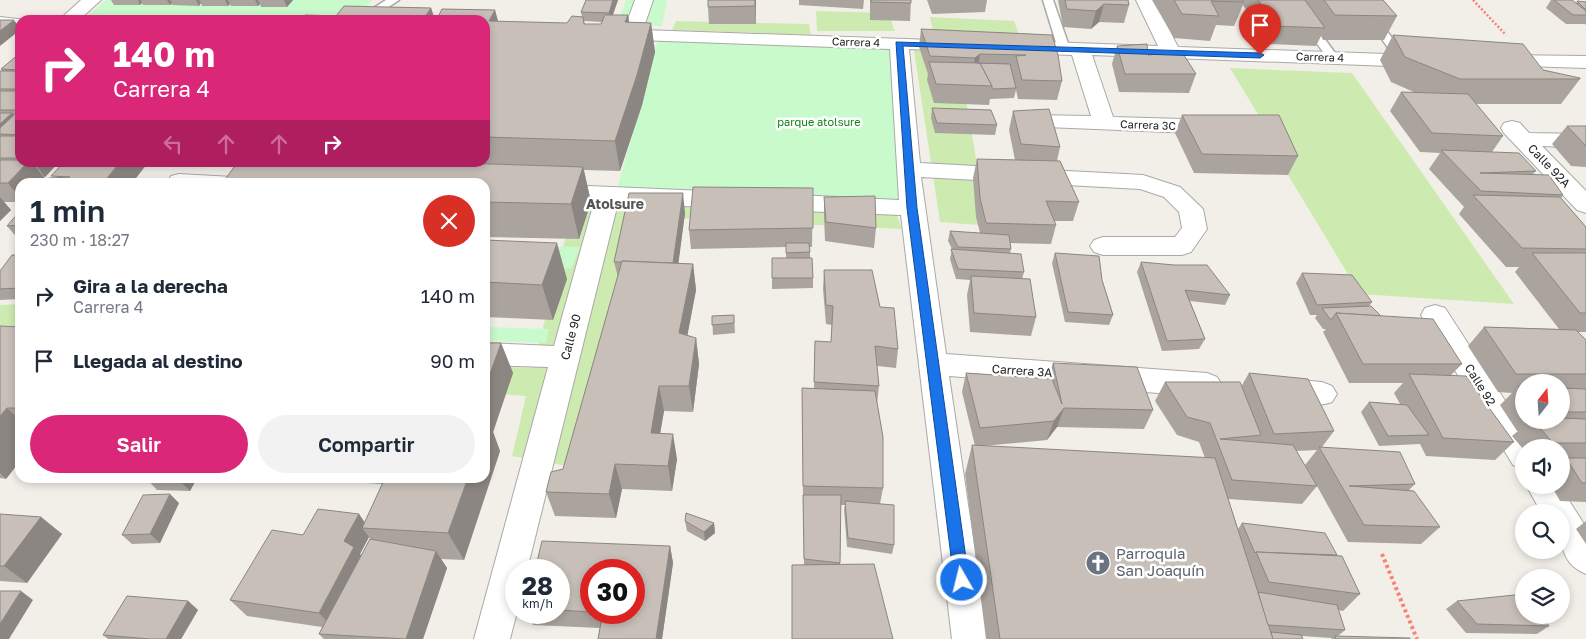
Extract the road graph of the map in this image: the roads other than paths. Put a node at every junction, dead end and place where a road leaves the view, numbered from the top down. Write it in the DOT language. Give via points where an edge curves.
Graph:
graph roads {
  1 [pos="92,0"];
  2 [pos="394,0"];
  3 [pos="644,0"];
  4 [pos="1048,0"];
  5 [pos="1145,0"];
  6 [pos="1291,0"];
  7 [pos="1360,0"];
  8 [pos="74,15"];
  9 [pos="369,15"];
  10 [pos="0,23"];
  11 [pos="15,24"];
  12 [pos="593,34"];
  13 [pos="632,35"];
  14 [pos="899,43"];
  15 [pos="974,46"];
  16 [pos="1002,46"];
  17 [pos="1072,49"];
  18 [pos="1171,53"];
  19 [pos="1332,57"];
  20 [pos="1402,61"];
  21 [pos="1432,61"];
  22 [pos="1481,61"];
  23 [pos="1586,62"];
  24 [pos="1030,121"];
  25 [pos="1104,123"];
  26 [pos="1238,127"];
  27 [pos="1586,141"];
  28 [pos="192,167"];
  29 [pos="908,169"];
  30 [pos="182,178"];
  31 [pos="570,193"];
  32 [pos="608,194"];
  33 [pos="1586,205"];
  34 [pos="912,208"];
  35 [pos="1103,246"];
  36 [pos="1435,315"];
  37 [pos="490,354"];
  38 [pos="565,357"];
  39 [pos="932,364"];
  40 [pos="1322,394"];
  41 [pos="1515,442"];
  42 [pos="1570,532"];
  43 [pos="1586,558"];
  44 [pos="492,639"];
  45 [pos="970,639"];
  1 -- 8 [label="street"];
  2 -- 9 [label="lane"];
  3 -- 13 [label="street"];
  4 -- 17 [label="lane"];
  5 -- 18 [label="street"];
  6 -- 19 [label="lane"];
  7 -- 20 [label="lane"];
  10 -- 11 [label="street"];
  12 -- 13 [label="street, Carrera 4"];
  13 -- 14 [label="street, Carrera 4"];
  14 -- 15 [label="street, Carrera 4"];
  14 -- 29 [label="street"];
  16 -- 17 [label="street, Carrera 4"];
  17 -- 18 [label="street, Carrera 4"];
  17 -- 25 [label="street"];
  18 -- 19 [label="street, Carrera 4"];
  19 -- 20 [label="street, Carrera 4"];
  20 -- 21 [label="street, Carrera 4"];
  22 -- 23 [label="street"];
  24 -- 25 [label="street, Carrera 3C"];
  25 -- 26 [label="street, Carrera 3C"];
  27 -- 33 [label="street, Calle 92A" via="1518,134"];
  28 -- 30 [label="street"];
  29 -- 34 [label="street"];
  29 -- 35 [label="street" via="1143,182 1172,192 1191,209 1195,229 1182,246"];
  31 -- 32 [label="street"];
  32 -- 34 [label="street"];
  32 -- 38 [label="street, Calle 90"];
  34 -- 39 [label="street"];
  36 -- 41 [label="street, Calle 92"];
  37 -- 38 [label="street"];
  38 -- 44 [label="street, Calle 90"];
  39 -- 40 [label="street, Carrera 3A"];
  39 -- 45 [label="street"];
  42 -- 43 [label="street"];
}
